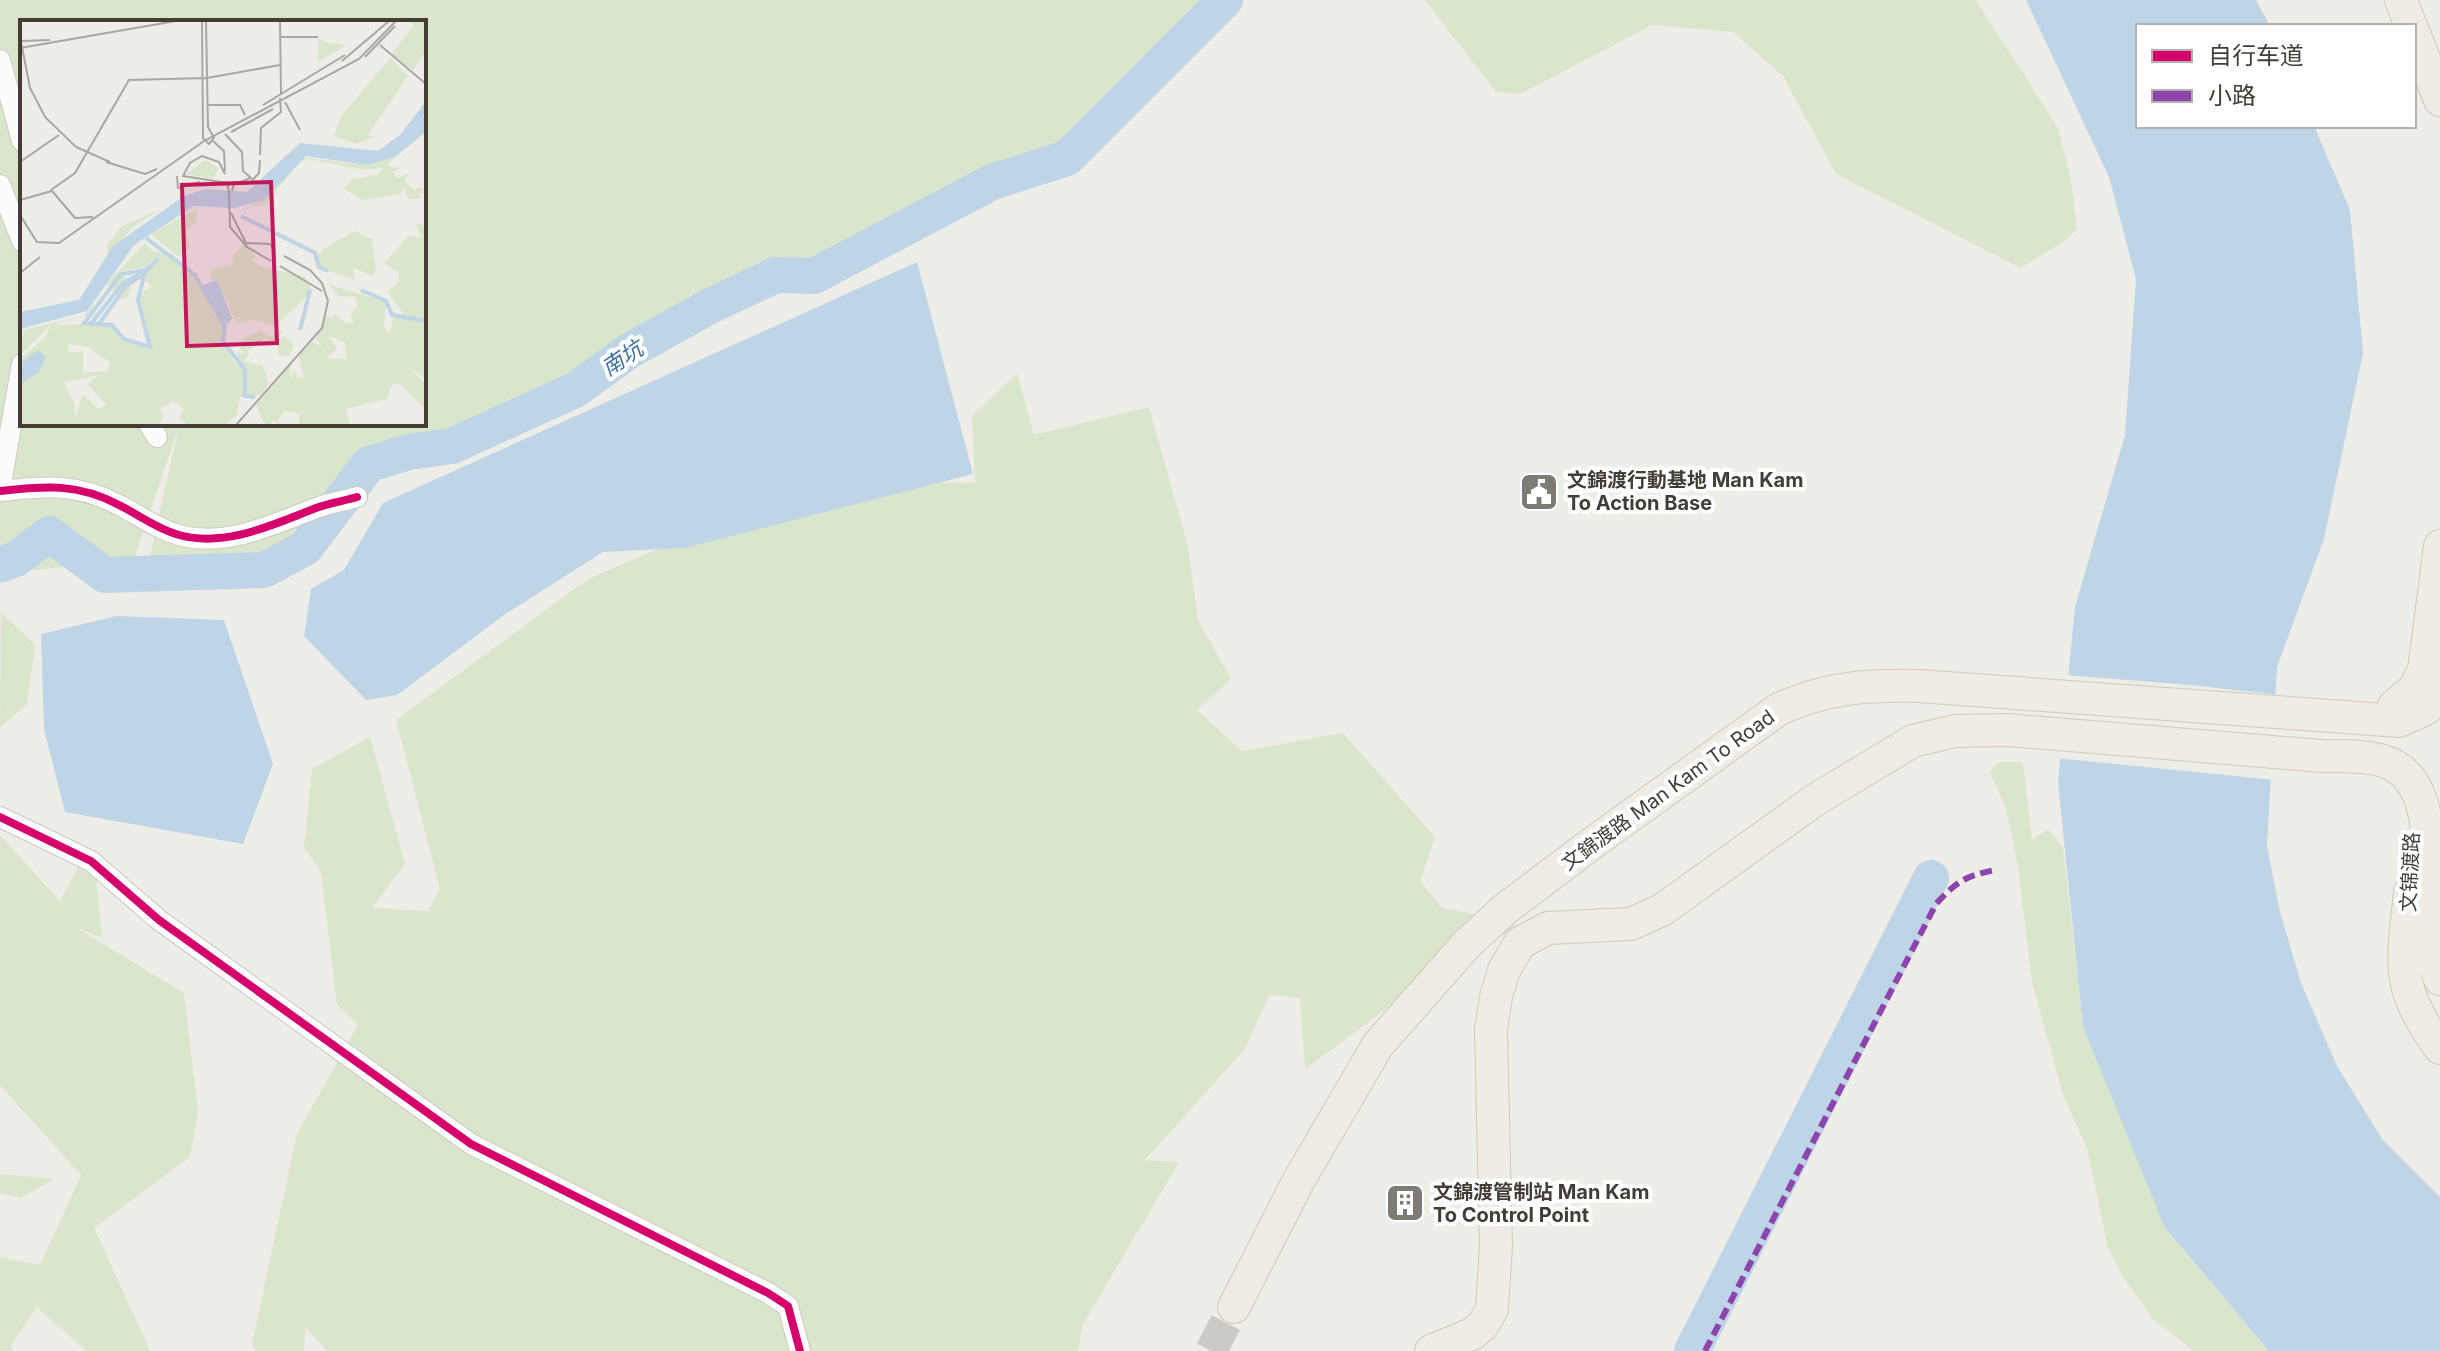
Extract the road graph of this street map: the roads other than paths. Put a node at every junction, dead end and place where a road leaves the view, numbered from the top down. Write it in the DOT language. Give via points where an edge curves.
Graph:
graph roads {
  1 [pos="2401,0"];
  2 [pos="2410,24"];
  3 [pos="2416,38"];
  4 [pos="0,60"];
  5 [pos="2440,100"];
  6 [pos="20,134"];
  7 [pos="0,185"];
  8 [pos="20,236"];
  9 [pos="20,375"];
  10 [pos="0,490"];
  11 [pos="357,497"];
  12 [pos="2440,546"];
  13 [pos="2440,688"];
  14 [pos="2324,717"];
  15 [pos="2322,756"];
  16 [pos="0,817"];
  17 [pos="2440,979"];
  18 [pos="2440,1048"];
  19 [pos="1234,1307"];
  20 [pos="800,1351"];
  21 [pos="1431,1351"];
  1 -- 2 [label="main road"];
  3 -- 5 [label="main road"];
  4 -- 6 [label="street"];
  7 -- 8 [label="street"];
  9 -- 10 [label="street"];
  10 -- 11 [label="street" via="50,486 92,492 181,536 220,537"];
  12 -- 14 [label="main road" via="2428,656 2414,689 2388,708"];
  13 -- 14 [label="main road" via="2426,709 2408,719"];
  14 -- 19 [label="main road, 文錦渡路 Man Kam To Road" via="1868,685 1806,697 1779,709 1505,909 1466,945 1378,1045 1299,1180"];
  15 -- 17 [label="main road, 文锦渡路" via="2384,761 2416,783 2427,814 2427,916"];
  15 -- 18 [label="main road, 文锦渡路" via="2378,773 2408,804 2414,849 2404,973 2412,1005"];
  15 -- 21 [label="main road" via="2007,730 1955,731 1913,741 1815,800 1662,910 1631,924 1548,928 1520,943 1504,970 1491,1030 1496,1246 1492,1309 1472,1334"];
  16 -- 20 [label="street" via="91,861 159,920 471,1144 778,1299 788,1306"];
}
